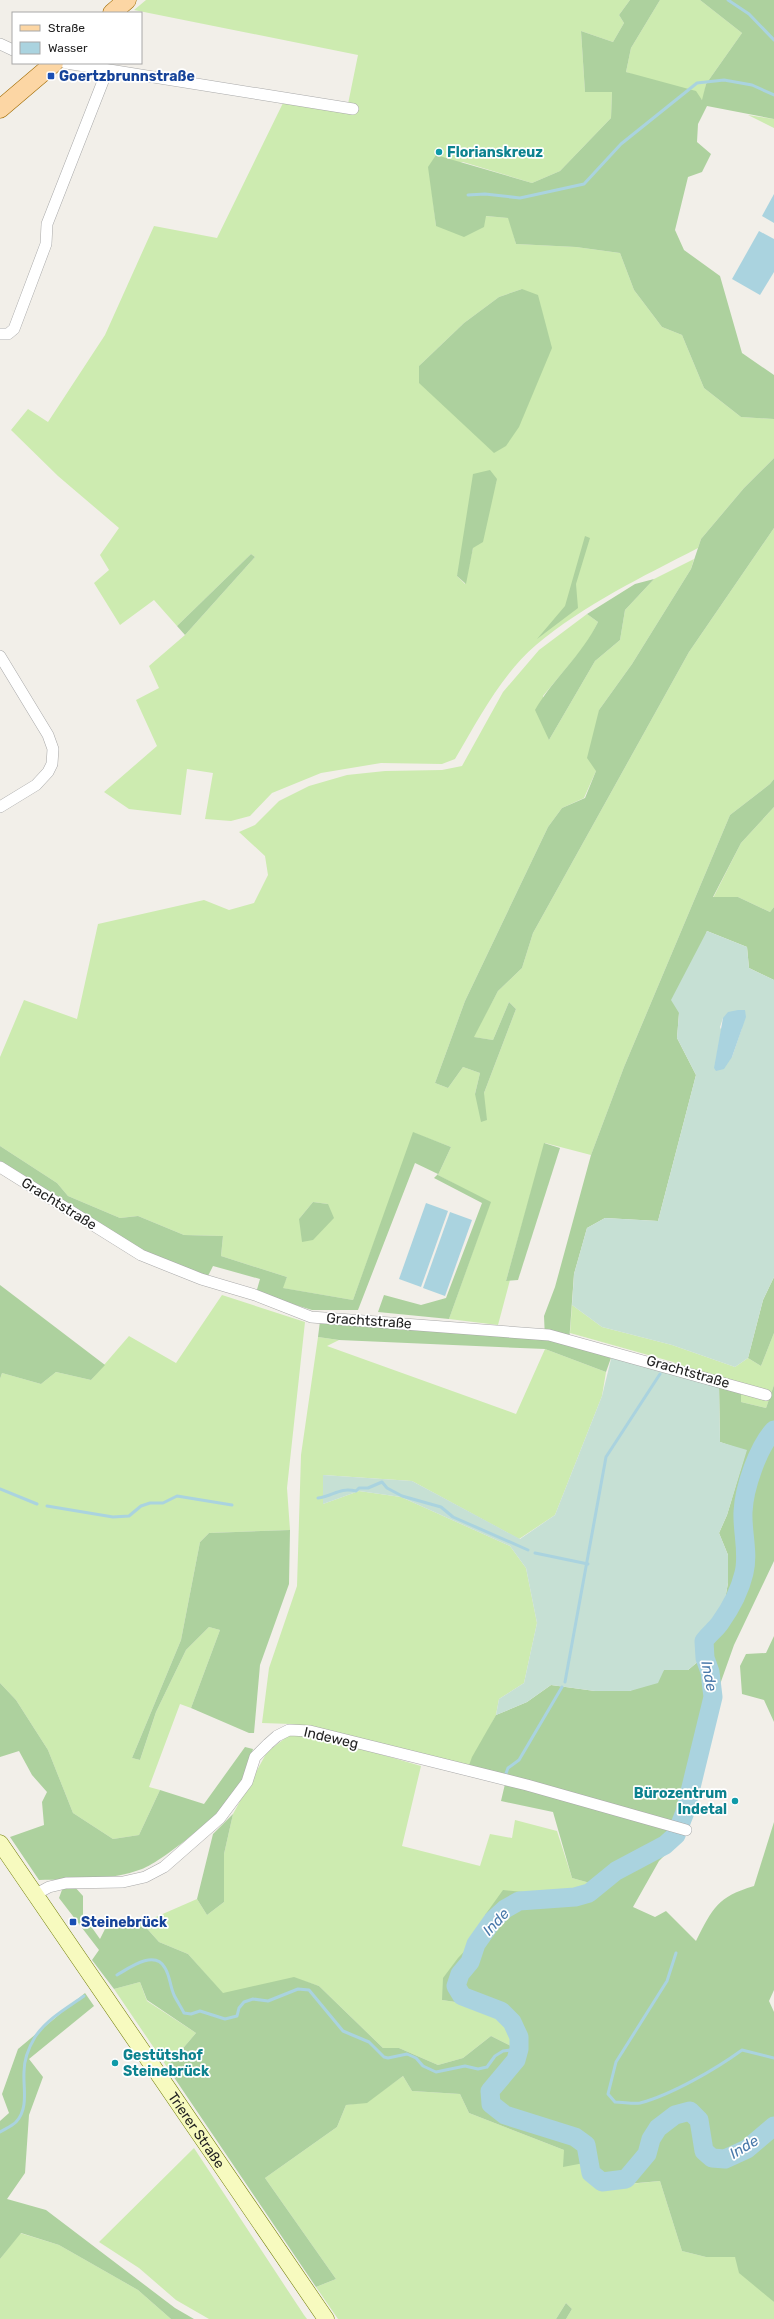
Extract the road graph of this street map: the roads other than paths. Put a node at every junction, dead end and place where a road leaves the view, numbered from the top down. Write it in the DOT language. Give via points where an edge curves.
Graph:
graph roads {
  1 [pos="127,0"];
  2 [pos="113,12"];
  3 [pos="0,44"];
  4 [pos="12,50"];
  5 [pos="71,64"];
  6 [pos="46,65"];
  7 [pos="107,71"];
  8 [pos="0,109"];
  9 [pos="353,109"];
  10 [pos="0,334"];
  11 [pos="0,656"];
  12 [pos="0,808"];
  13 [pos="0,1167"];
  14 [pos="766,1395"];
  15 [pos="686,1830"];
  16 [pos="0,1843"];
  17 [pos="36,1894"];
  18 [pos="326,2319"];
  1 -- 2 [label="main road"];
  3 -- 4 [label="street"];
  5 -- 7 [label="street"];
  6 -- 8 [label="main road"];
  7 -- 9 [label="street"];
  7 -- 10 [label="street" via="47,224 46,244 14,329 8,334"];
  11 -- 12 [label="street" via="48,735 53,750 52,764 48,772 36,785"];
  13 -- 14 [label="street, Grachtstraße" via="141,1254 201,1279 255,1295 311,1317 549,1334"];
  15 -- 17 [label="street, Indeweg" via="527,1785 310,1731 289,1730 277,1736 256,1757 247,1782 220,1818 164,1867 145,1877 123,1882 66,1882"];
  16 -- 17 [label="main road, Trierer Straße"];
  17 -- 18 [label="main road, Trierer Straße"];
}
